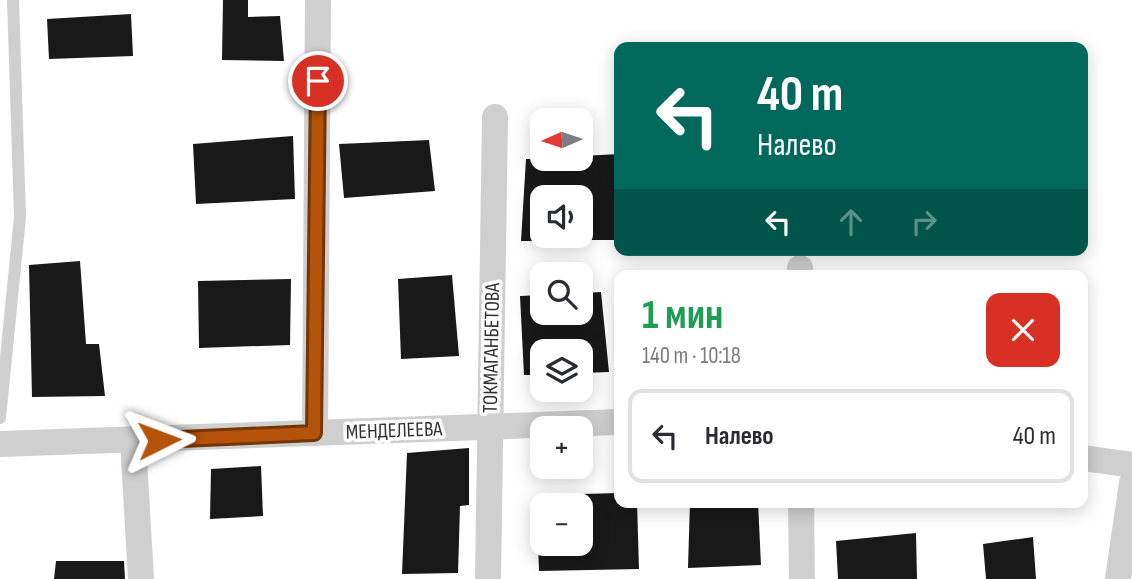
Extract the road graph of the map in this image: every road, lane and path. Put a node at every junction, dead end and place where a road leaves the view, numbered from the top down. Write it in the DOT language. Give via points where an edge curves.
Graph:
graph roads {
  1 [pos="13,0"];
  2 [pos="318,0"];
  3 [pos="495,117"];
  4 [pos="0,418"];
  5 [pos="614,422"];
  6 [pos="490,427"];
  7 [pos="314,433"];
  8 [pos="133,441"];
  9 [pos="0,444"];
  10 [pos="1088,459"];
  11 [pos="1132,465"];
  12 [pos="1132,483"];
  13 [pos="802,508"];
  14 [pos="141,579"];
  15 [pos="488,579"];
  16 [pos="802,579"];
  17 [pos="1118,579"];
  1 -- 4 [label="lane" via="20,217"];
  2 -- 7 [label="street"];
  3 -- 6 [label="street, ТОКМАГАНБЕТОВА"];
  5 -- 6 [label="street, МЕНДЕЛЕЕВА"];
  6 -- 7 [label="street, МЕНДЕЛЕЕВА"];
  6 -- 15 [label="street, ТОКМАГАНБЕТОВА"];
  7 -- 8 [label="street, МЕНДЕЛЕЕВА"];
  8 -- 9 [label="street, МЕНДЕЛЕЕВА"];
  8 -- 14 [label="street"];
  10 -- 11 [label="street"];
  12 -- 17 [label="street"];
  13 -- 16 [label="street"];
}
